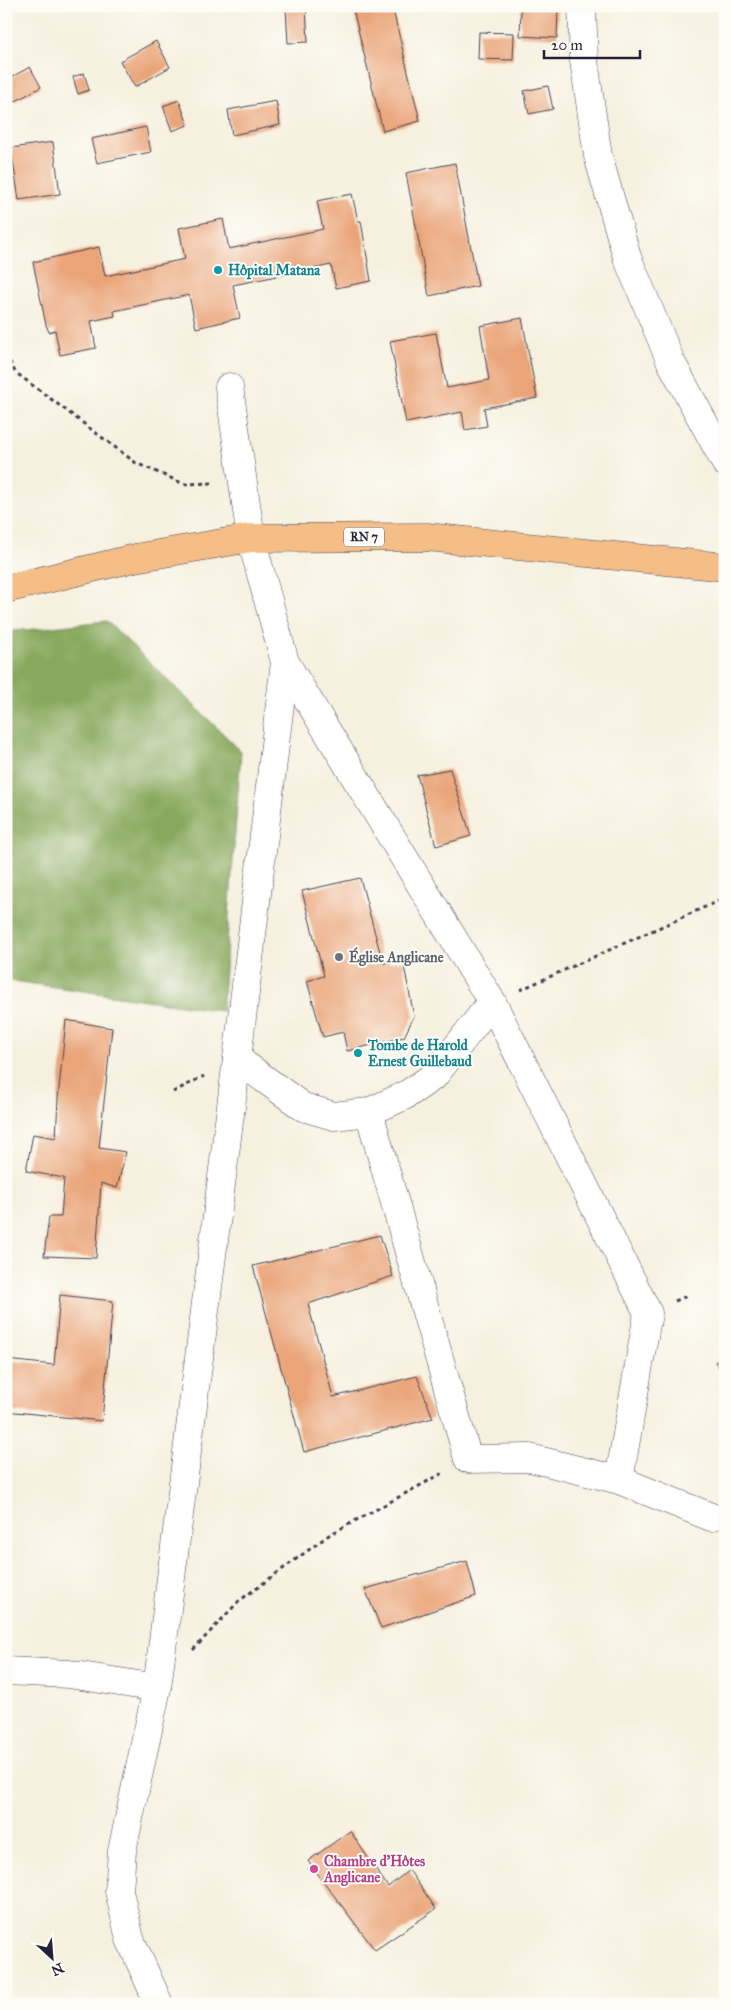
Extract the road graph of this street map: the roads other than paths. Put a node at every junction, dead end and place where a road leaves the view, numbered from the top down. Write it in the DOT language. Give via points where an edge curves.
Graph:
graph roads {
  1 [pos="582,6"];
  2 [pos="229,387"];
  3 [pos="725,462"];
  4 [pos="251,538"];
  5 [pos="725,567"];
  6 [pos="6,589"];
  7 [pos="285,662"];
  8 [pos="492,1002"];
  9 [pos="237,1059"];
  10 [pos="369,1112"];
  11 [pos="619,1480"];
  12 [pos="710,1517"];
  13 [pos="6,1671"];
  14 [pos="156,1688"];
  15 [pos="160,2004"];
  1 -- 3 [label="street" via="584,61 598,156 627,257 671,362"];
  2 -- 4 [label="street"];
  4 -- 5 [label="main road, RN 7 / RN 7" via="427,537"];
  4 -- 6 [label="main road, RN 7 / RN 7" via="134,558"];
  4 -- 7 [label="street"];
  7 -- 8 [label="street"];
  7 -- 9 [label="street"];
  8 -- 10 [label="street" via="434,1076 406,1095"];
  8 -- 11 [label="street" via="648,1313"];
  9 -- 10 [label="street" via="303,1107 334,1116"];
  9 -- 14 [label="street"];
  10 -- 11 [label="street" via="468,1460 530,1458"];
  11 -- 12 [label="street"];
  13 -- 14 [label="street" via="70,1674"];
  14 -- 15 [label="street" via="122,1851 119,1890 130,1939"];
}
